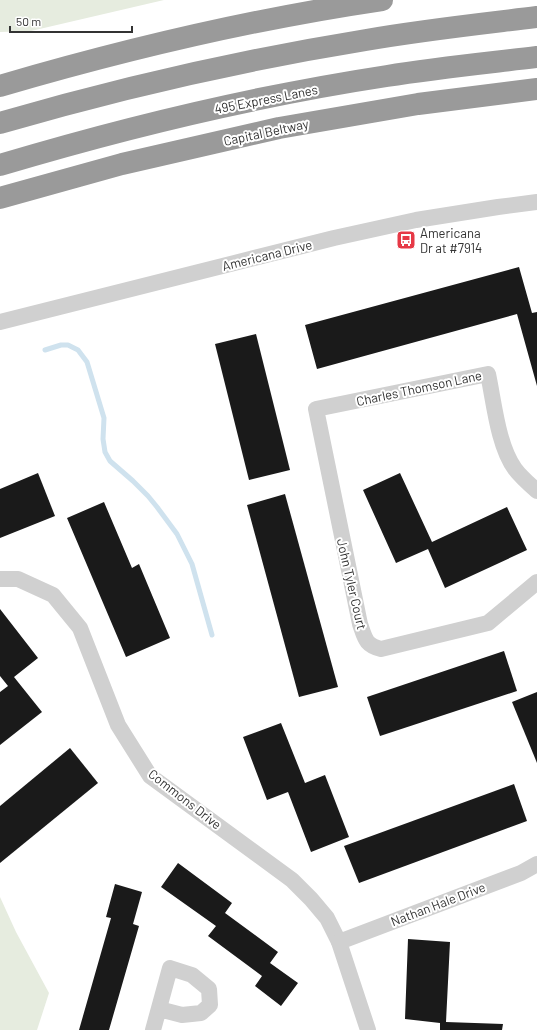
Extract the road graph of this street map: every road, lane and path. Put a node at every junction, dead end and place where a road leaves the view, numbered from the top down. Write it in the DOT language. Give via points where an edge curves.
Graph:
graph roads {
  1 [pos="382,0"];
  2 [pos="537,17"];
  3 [pos="537,57"];
  4 [pos="0,86"];
  5 [pos="537,89"];
  6 [pos="0,123"];
  7 [pos="0,165"];
  8 [pos="0,198"];
  9 [pos="537,202"];
  10 [pos="0,322"];
  11 [pos="316,410"];
  12 [pos="537,491"];
  13 [pos="0,579"];
  14 [pos="537,582"];
  15 [pos="537,864"];
  16 [pos="339,942"];
  17 [pos="159,1009"];
  18 [pos="153,1030"];
  19 [pos="368,1030"];
  1 -- 4 [label="highway" via="198,34 125,51"];
  2 -- 6 [label="highway" via="366,40 239,64 64,104"];
  3 -- 7 [label="highway, 495 Express Lanes" via="386,76 244,102 102,136"];
  5 -- 8 [label="highway, Capital Beltway" via="418,104 278,128 122,164"];
  9 -- 10 [label="street, Americana Drive" via="416,220 334,238"];
  11 -- 12 [label="street, Charles Thomson Lane" via="488,374 506,453 514,468"];
  11 -- 14 [label="street, John Tyler Court" via="360,624 365,638 373,647 380,649 488,623"];
  13 -- 16 [label="street, Commons Drive" via="18,579 53,595 80,628 118,725 150,776 292,880 311,898"];
  15 -- 16 [label="street, Nathan Hale Drive" via="522,873"];
  16 -- 19 [label="street, Commons Drive"];
  17 -- 18 [label="street"];
}
